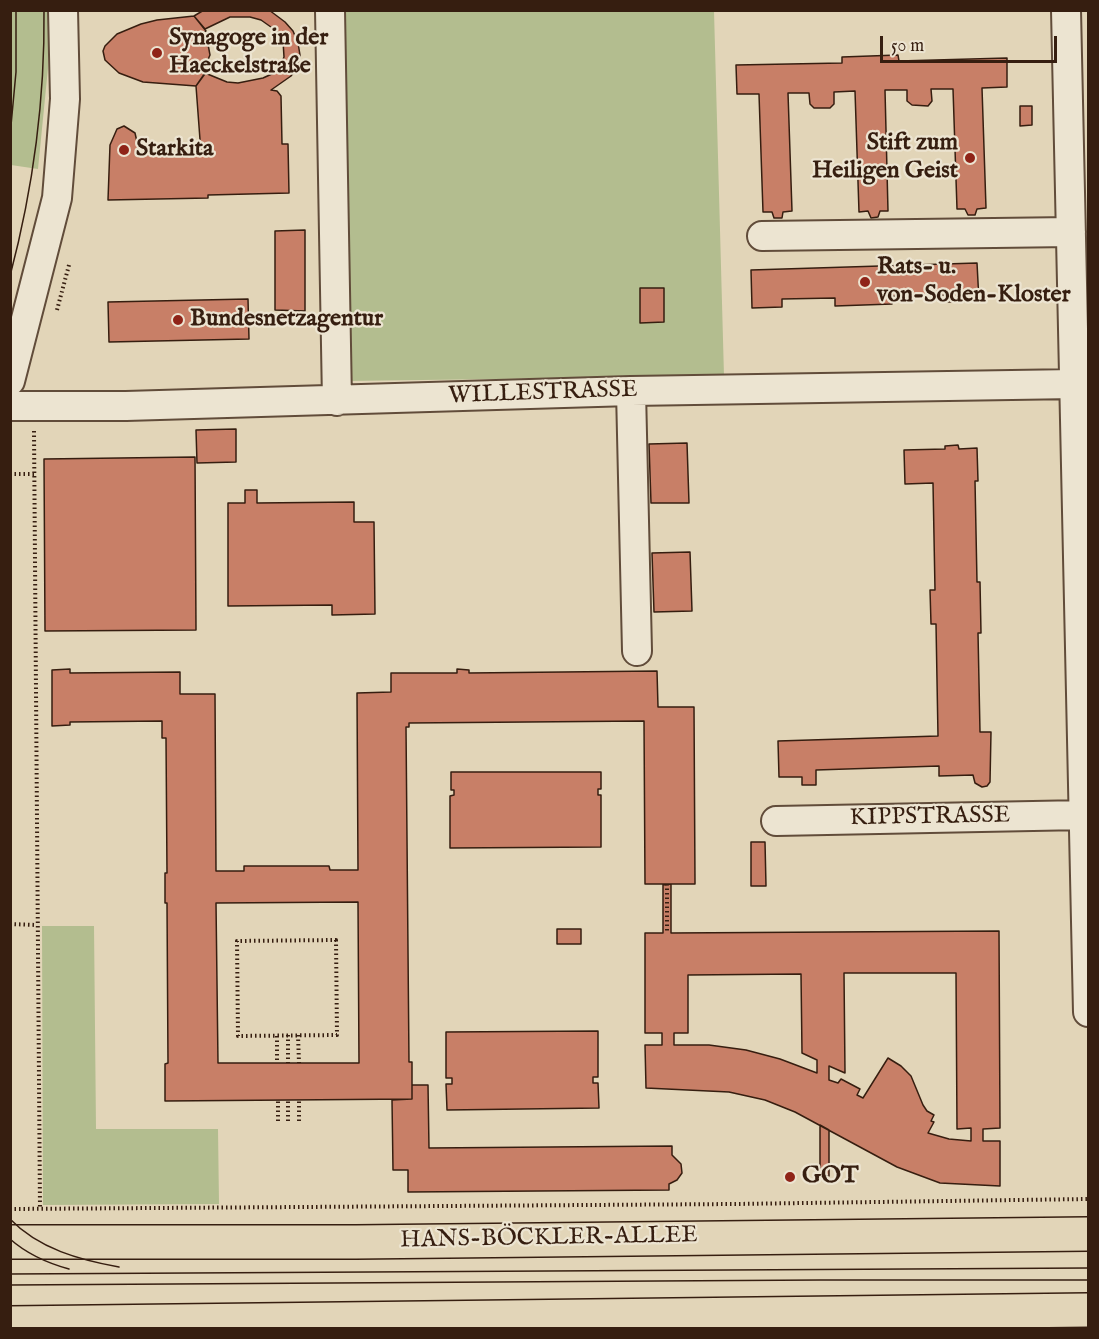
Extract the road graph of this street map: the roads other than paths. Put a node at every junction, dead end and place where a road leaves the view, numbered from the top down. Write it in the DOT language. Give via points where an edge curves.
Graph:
graph roads {
  1 [pos="63,10"];
  2 [pos="330,10"];
  3 [pos="1066,10"];
  4 [pos="1071,232"];
  5 [pos="762,236"];
  6 [pos="10,381"];
  7 [pos="1075,384"];
  8 [pos="631,391"];
  9 [pos="336,401"];
  10 [pos="22,406"];
  11 [pos="637,651"];
  12 [pos="1085,686"];
  13 [pos="1084,816"];
  14 [pos="776,821"];
  15 [pos="1089,1012"];
  16 [pos="1089,1234"];
  17 [pos="10,1242"];
  18 [pos="1089,1310"];
  19 [pos="753,1321"];
  20 [pos="10,1323"];
  21 [pos="225,1325"];
  1 -- 6 [label="street" via="65,99 57,198"];
  2 -- 9 [label="street"];
  3 -- 4 [label="street"];
  4 -- 5 [label="street"];
  4 -- 7 [label="street"];
  7 -- 8 [label="street, WILLESTRASSE"];
  7 -- 12 [label="street"];
  8 -- 9 [label="street, WILLESTRASSE"];
  8 -- 11 [label="street"];
  9 -- 10 [label="street, WILLESTRASSE"];
  12 -- 13 [label="street"];
  13 -- 14 [label="street, KIPPSTRASSE"];
  13 -- 15 [label="street"];
  16 -- 17 [label="main road, HANS-BÖCKLER-ALLEE"];
  18 -- 19 [label="main road"];
  19 -- 21 [label="main road"];
  20 -- 21 [label="main road"];
}
